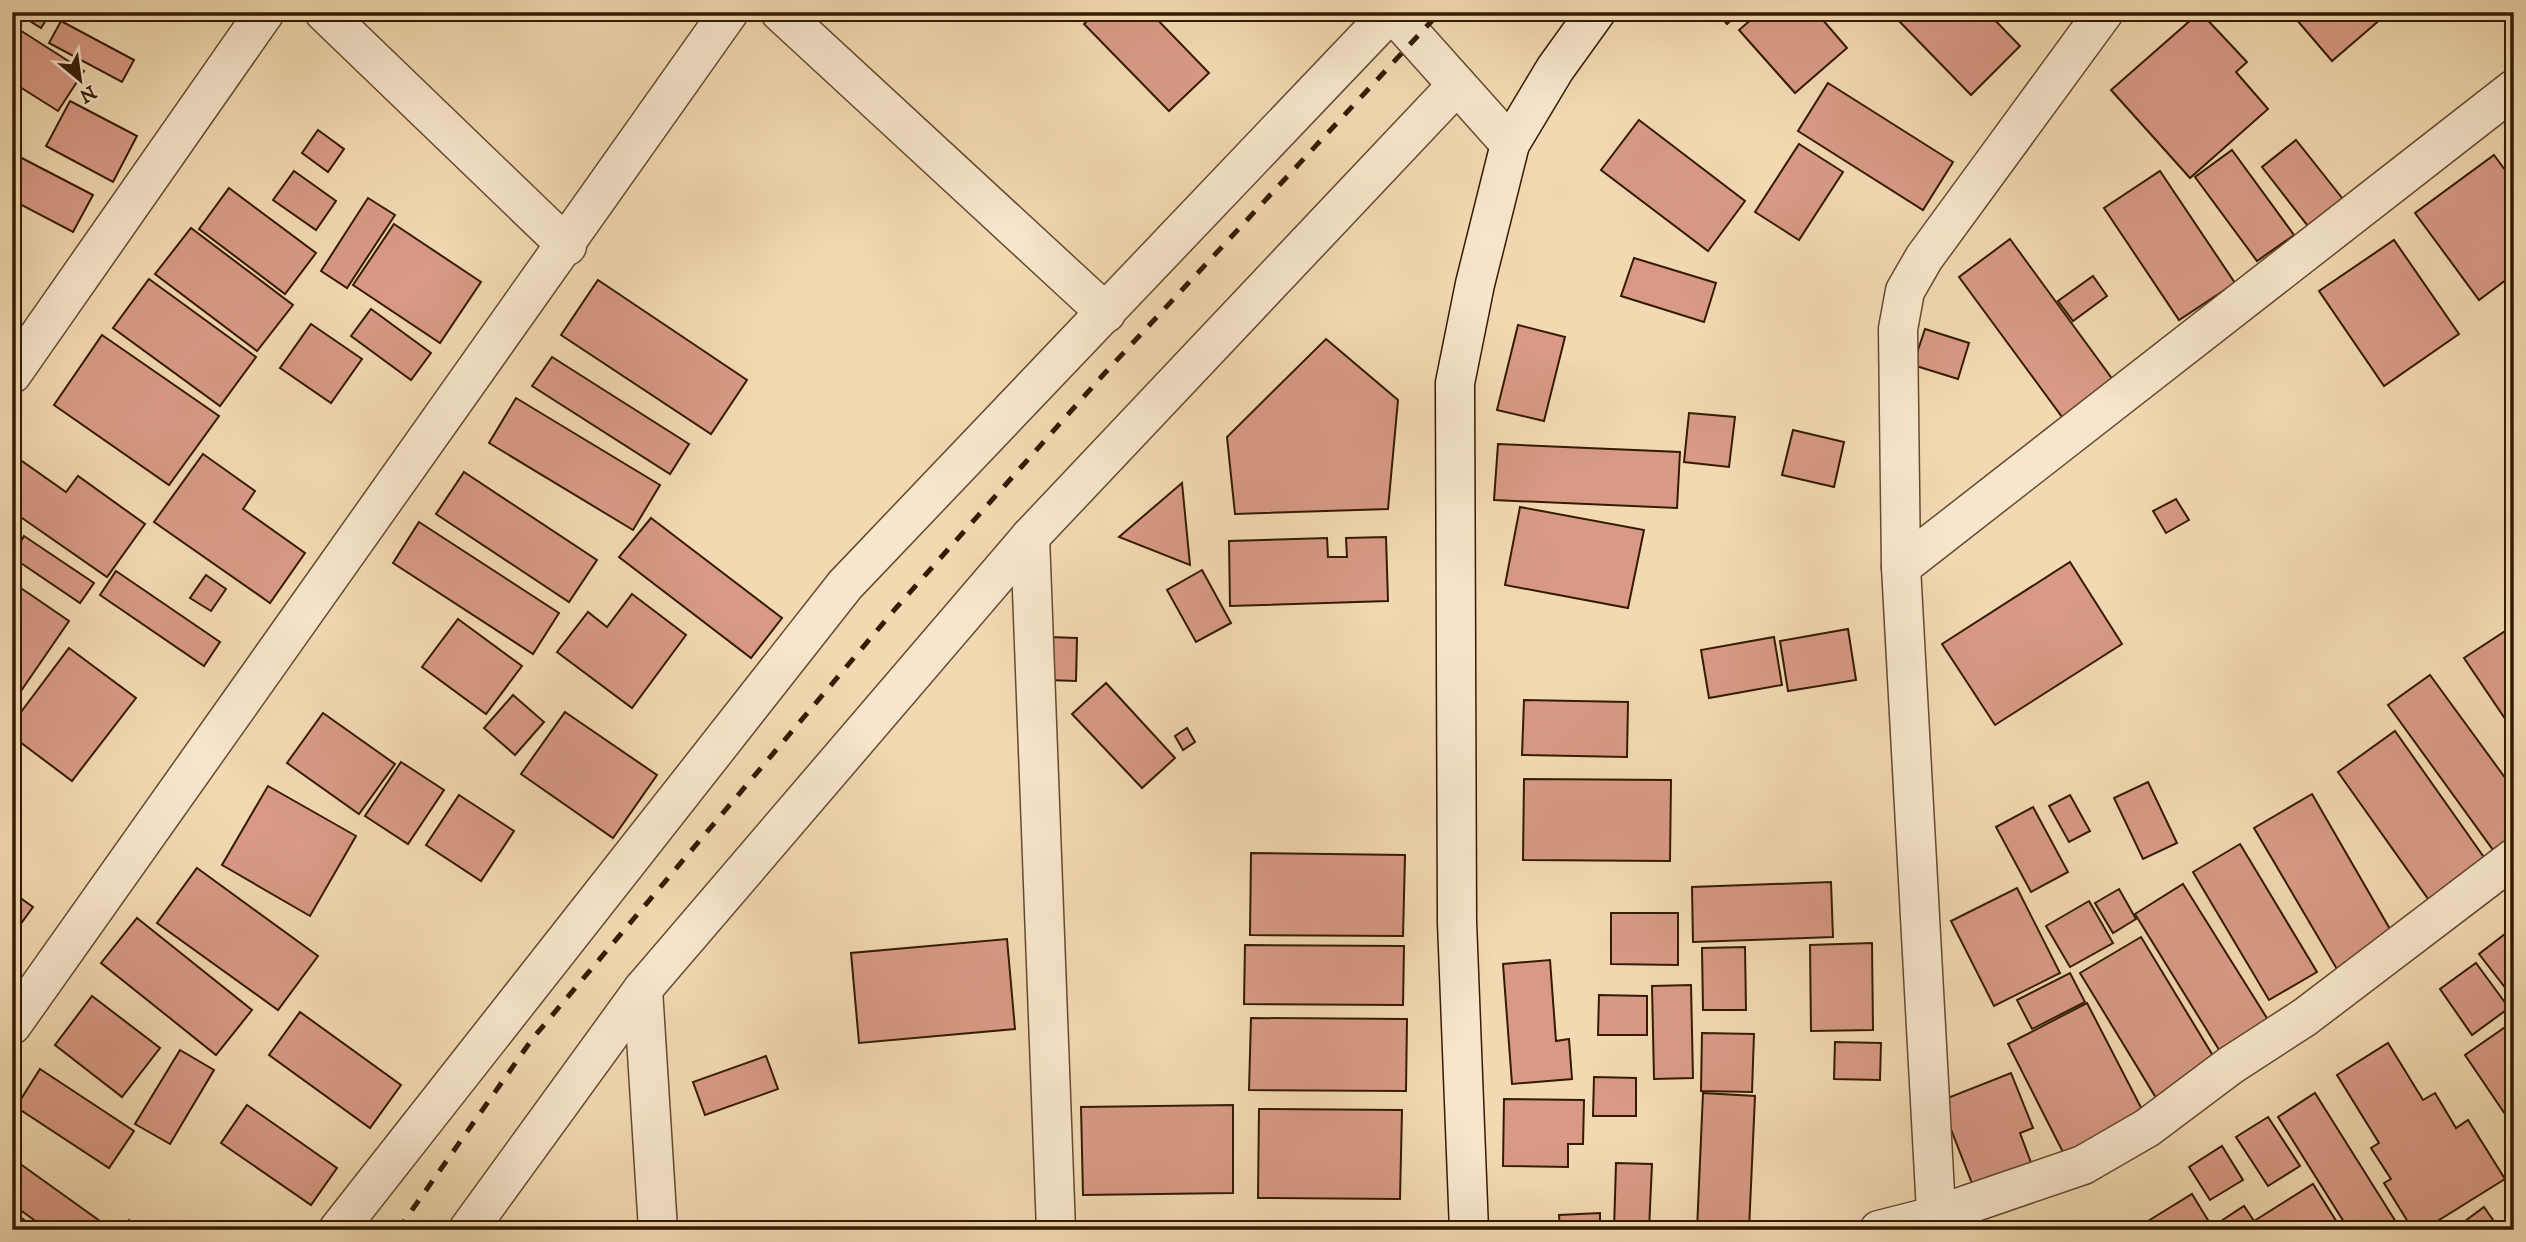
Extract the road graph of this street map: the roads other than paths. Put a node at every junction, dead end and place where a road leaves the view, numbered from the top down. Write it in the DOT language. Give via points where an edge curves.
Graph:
graph roads {
  1 [pos="265,12"];
  2 [pos="324,12"];
  3 [pos="729,12"];
  4 [pos="780,12"];
  5 [pos="1392,12"];
  6 [pos="1596,12"];
  7 [pos="2105,12"];
  8 [pos="1457,85"];
  9 [pos="2514,89"];
  10 [pos="1510,144"];
  11 [pos="567,246"];
  12 [pos="1106,313"];
  13 [pos="12,374"];
  14 [pos="1030,537"];
  15 [pos="1901,567"];
  16 [pos="2514,858"];
  17 [pos="643,989"];
  18 [pos="12,1025"];
  19 [pos="1936,1223"];
  20 [pos="338,1230"];
  21 [pos="468,1230"];
  22 [pos="658,1230"];
  23 [pos="1056,1230"];
  24 [pos="1469,1230"];
  25 [pos="1879,1230"];
  1 -- 13 [label="street"];
  2 -- 11 [label="street"];
  3 -- 11 [label="street"];
  4 -- 12 [label="street"];
  5 -- 8 [label="street"];
  5 -- 12 [label="street"];
  6 -- 10 [label="street"];
  7 -- 15 [label="street" via="1924,258 1905,291 1898,329"];
  8 -- 10 [label="street"];
  8 -- 14 [label="street"];
  9 -- 15 [label="street"];
  10 -- 24 [label="street" via="1455,383 1457,922"];
  11 -- 18 [label="street"];
  12 -- 20 [label="street" via="845,585"];
  14 -- 17 [label="street"];
  14 -- 23 [label="street"];
  15 -- 19 [label="street"];
  16 -- 19 [label="street" via="2305,1017 2147,1128 2083,1165"];
  17 -- 21 [label="street"];
  17 -- 22 [label="street"];
  19 -- 25 [label="street"];
}
